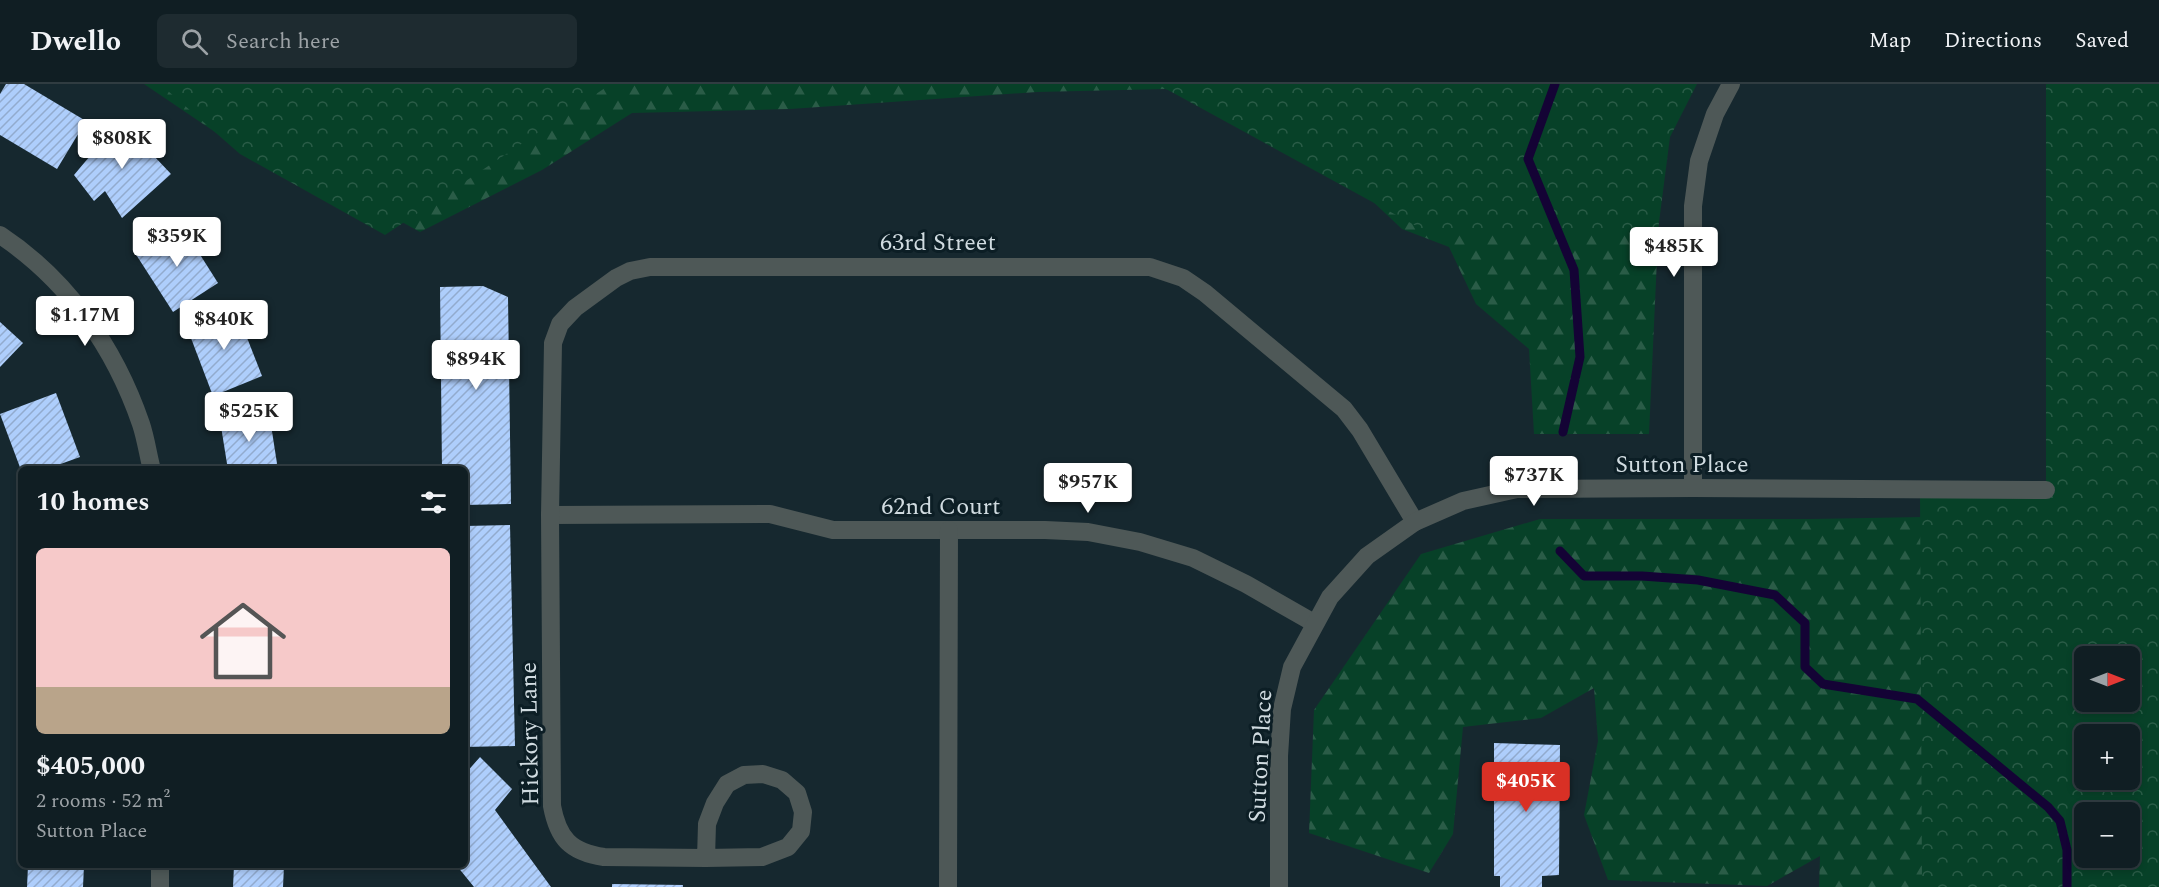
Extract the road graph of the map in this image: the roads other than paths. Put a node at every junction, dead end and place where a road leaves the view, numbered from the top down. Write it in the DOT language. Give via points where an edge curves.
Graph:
graph roads {
  1 [pos="1731,84"];
  2 [pos="0,236"];
  3 [pos="151,466"];
  4 [pos="1693,488"];
  5 [pos="2046,490"];
  6 [pos="550,515"];
  7 [pos="1415,522"];
  8 [pos="948,530"];
  9 [pos="1314,624"];
  10 [pos="706,858"];
  11 [pos="160,868"];
  12 [pos="160,887"];
  13 [pos="948,887"];
  14 [pos="1280,887"];
  1 -- 4 [label="street" via="1715,114 1699,161 1693,206"];
  2 -- 3 [label="street" via="24,251 60,285 95,328 123,376 142,426"];
  4 -- 5 [label="street, Sutton Place"];
  4 -- 7 [label="street, Sutton Place" via="1517,489 1463,501"];
  6 -- 7 [label="street, 63rd Street" via="553,344 560,324 575,308 630,271 650,267 1131,266 1150,267 1183,278 1337,403 1360,430"];
  6 -- 8 [label="street, 62nd Court" via="771,514 833,530"];
  6 -- 10 [label="street, Hickory Lane" via="552,806 556,825 569,844 587,855"];
  7 -- 9 [label="street, Sutton Place" via="1367,556 1330,597"];
  8 -- 9 [label="street, 62nd Court" via="1088,532 1140,542 1193,558"];
  8 -- 13 [label="street"];
  9 -- 14 [label="street, Sutton Place" via="1292,667 1282,709"];
  10 -- 10 [label="street, Hickory Lane" via="762,857 788,847 801,831 803,812 797,793 782,780 763,774 744,775 727,784 707,824"];
  11 -- 12 [label="street"];
}
